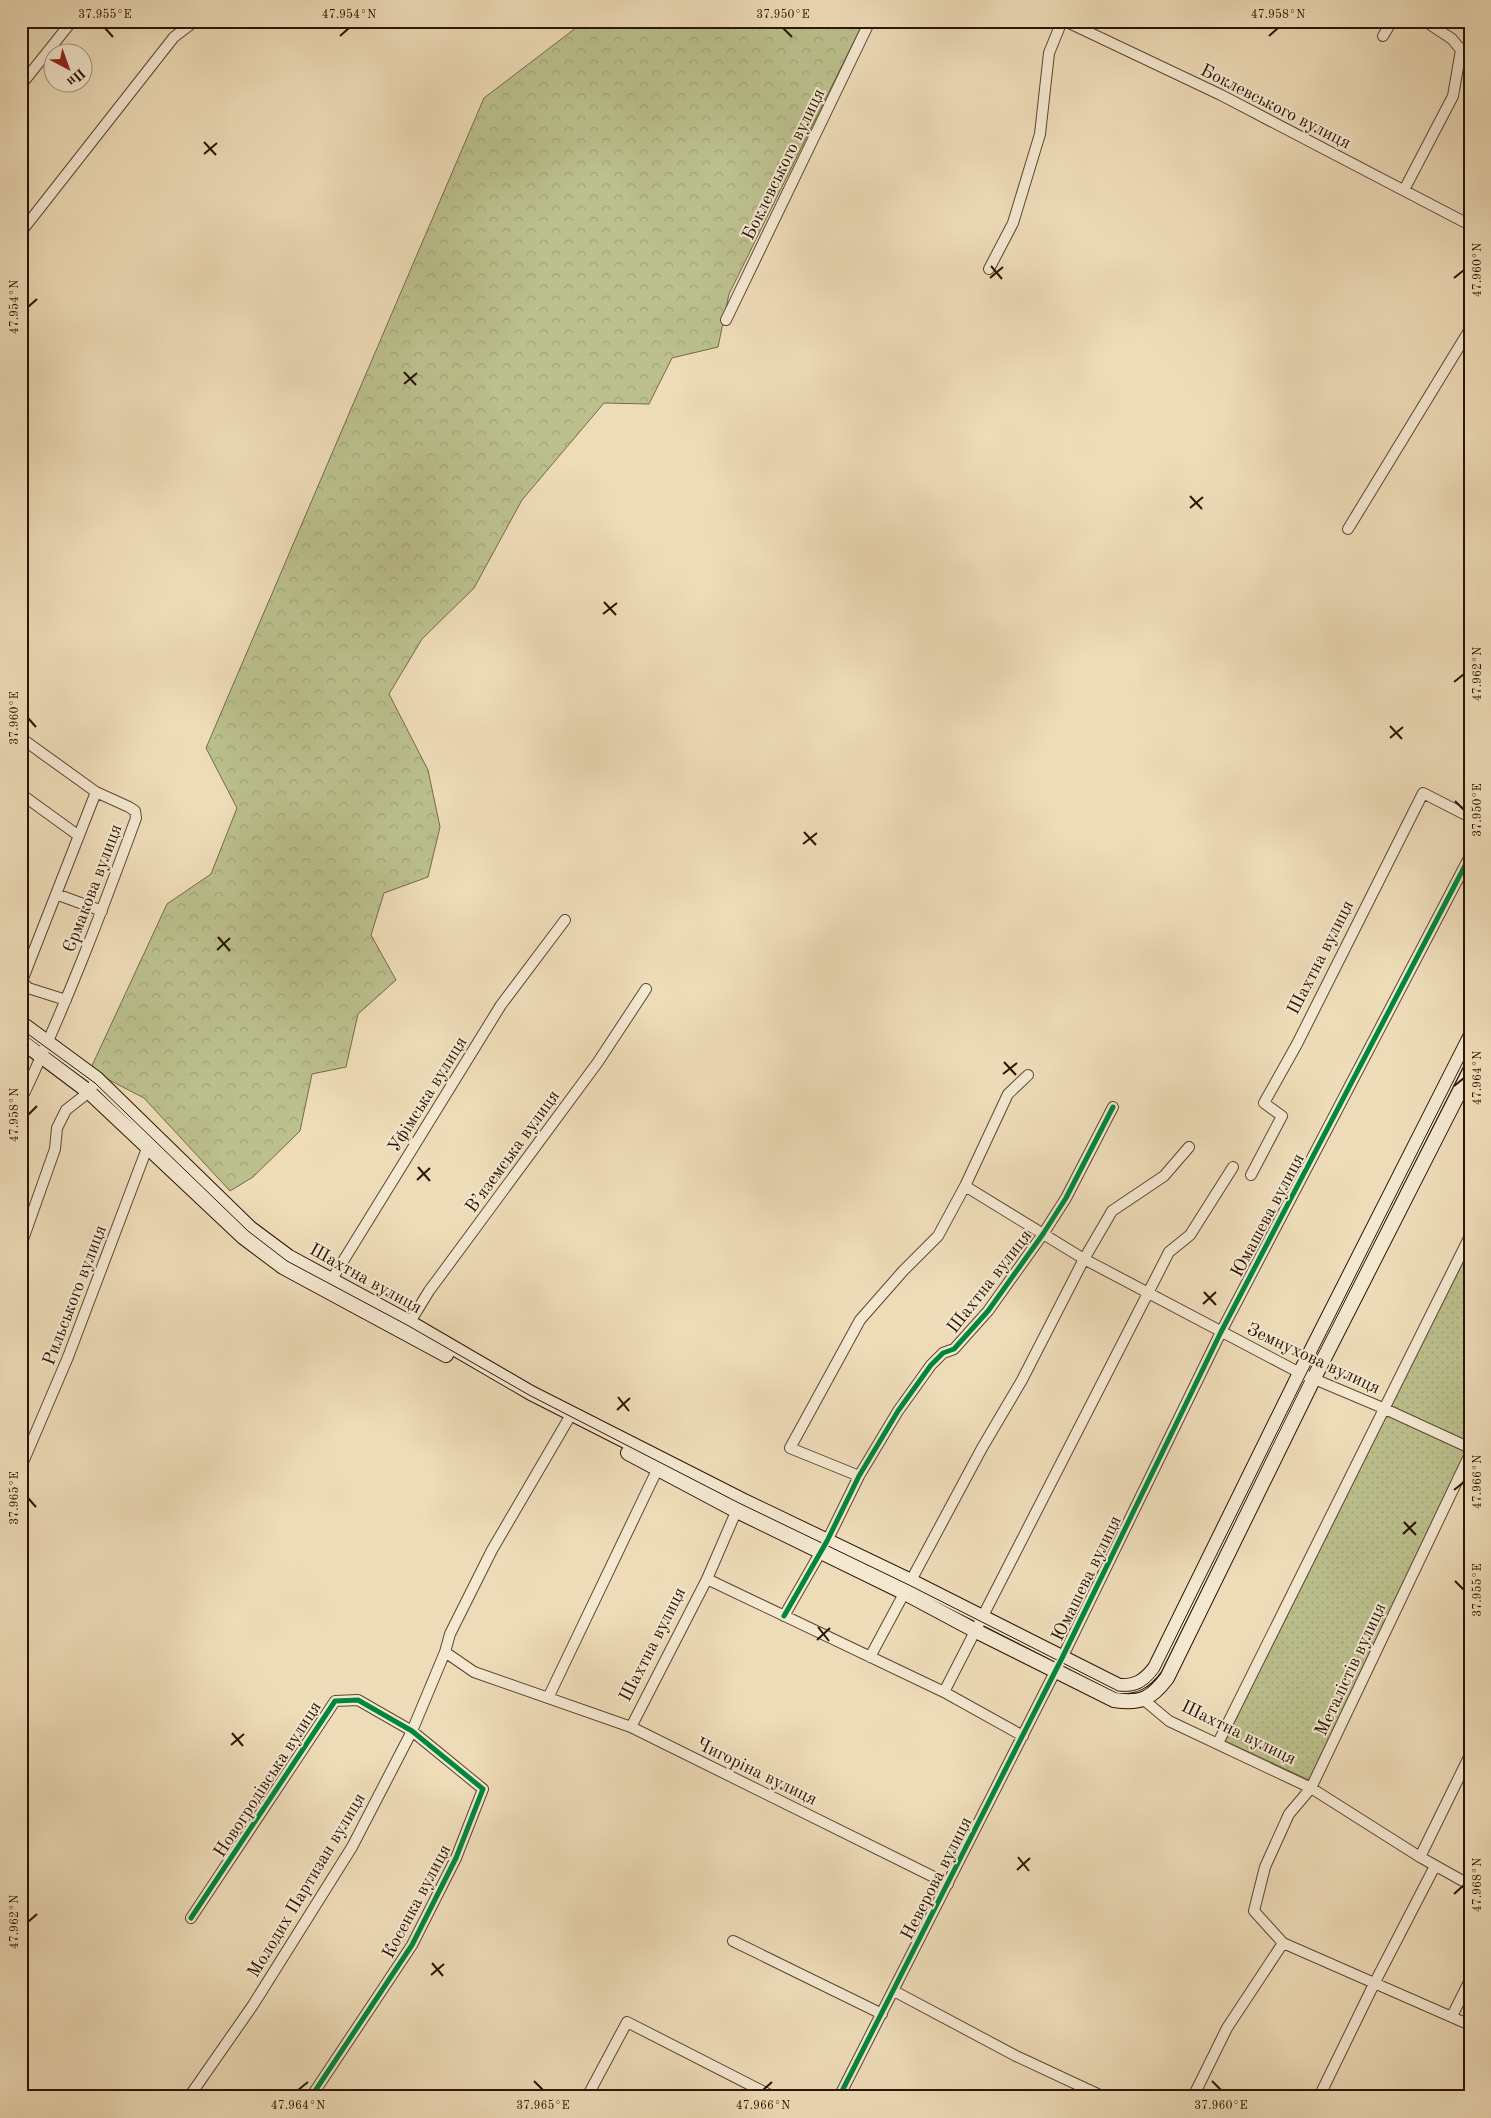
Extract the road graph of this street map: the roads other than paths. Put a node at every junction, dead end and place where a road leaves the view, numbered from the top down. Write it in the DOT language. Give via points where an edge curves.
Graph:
graph roads {
  1 [pos="72,21"];
  2 [pos="194,21"];
  3 [pos="870,21"];
  4 [pos="1063,21"];
  5 [pos="1392,21"];
  6 [pos="1425,21"];
  7 [pos="1383,36"];
  8 [pos="1465,47"];
  9 [pos="21,85"];
  10 [pos="1404,190"];
  11 [pos="1470,225"];
  12 [pos="21,232"];
  13 [pos="989,269"];
  14 [pos="726,320"];
  15 [pos="1470,329"];
  16 [pos="1348,529"];
  17 [pos="21,738"];
  18 [pos="96,792"];
  19 [pos="21,794"];
  20 [pos="1470,817"];
  21 [pos="79,836"];
  22 [pos="1470,856"];
  23 [pos="56,894"];
  24 [pos="102,912"];
  25 [pos="565,920"];
  26 [pos="646,989"];
  27 [pos="66,1000"];
  28 [pos="21,1023"];
  29 [pos="1470,1037"];
  30 [pos="21,1041"];
  31 [pos="48,1042"];
  32 [pos="42,1056"];
  33 [pos="1470,1071"];
  34 [pos="1028,1075"];
  35 [pos="97,1079"];
  36 [pos="89,1092"];
  37 [pos="21,1100"];
  38 [pos="1113,1107"];
  39 [pos="153,1133"];
  40 [pos="147,1146"];
  41 [pos="1188,1147"];
  42 [pos="1233,1167"];
  43 [pos="1251,1175"];
  44 [pos="965,1186"];
  45 [pos="1043,1234"];
  46 [pos="1470,1236"];
  47 [pos="21,1245"];
  48 [pos="1084,1259"];
  49 [pos="329,1285"];
  50 [pos="1148,1293"];
  51 [pos="407,1327"];
  52 [pos="1221,1332"];
  53 [pos="1300,1373"];
  54 [pos="1314,1380"];
  55 [pos="1383,1408"];
  56 [pos="570,1417"];
  57 [pos="1470,1448"];
  58 [pos="1470,1454"];
  59 [pos="21,1467"];
  60 [pos="658,1468"];
  61 [pos="859,1476"];
  62 [pos="739,1505"];
  63 [pos="823,1546"];
  64 [pos="706,1579"];
  65 [pos="908,1587"];
  66 [pos="784,1616"];
  67 [pos="984,1617"];
  68 [pos="976,1631"];
  69 [pos="445,1652"];
  70 [pos="870,1657"];
  71 [pos="1059,1664"];
  72 [pos="944,1692"];
  73 [pos="548,1698"];
  74 [pos="1144,1700"];
  75 [pos="631,1727"];
  76 [pos="412,1731"];
  77 [pos="1023,1736"];
  78 [pos="1218,1744"];
  79 [pos="1470,1754"];
  80 [pos="1312,1788"];
  81 [pos="1420,1857"];
  82 [pos="1435,1866"];
  83 [pos="948,1884"];
  84 [pos="1470,1885"];
  85 [pos="191,1918"];
  86 [pos="733,1941"];
  87 [pos="1283,1943"];
  88 [pos="1470,1980"];
  89 [pos="1374,1984"];
  90 [pos="894,1991"];
  91 [pos="882,2014"];
  92 [pos="1452,2016"];
  93 [pos="1470,2026"];
  94 [pos="189,2097"];
  95 [pos="311,2097"];
  96 [pos="587,2097"];
  97 [pos="774,2097"];
  98 [pos="839,2097"];
  99 [pos="1104,2097"];
  100 [pos="1192,2097"];
  101 [pos="1319,2097"];
  1 -- 9 [label="street"];
  2 -- 12 [label="street" via="174,37"];
  3 -- 14 [label="street, Боклевського вулиця"];
  4 -- 10 [label="street, Боклевського вулиця" via="1221,95"];
  4 -- 13 [label="street" via="1049,53 1040,134 1013,223"];
  5 -- 7 [label="street"];
  6 -- 8 [label="street"];
  8 -- 10 [label="street" via="1453,96"];
  10 -- 11 [label="street, Боклевського вулиця"];
  15 -- 16 [label="street"];
  17 -- 18 [label="street, Єрмакова вулиця"];
  18 -- 21 [label="street"];
  18 -- 24 [label="street, Єрмакова вулиця" via="129,807 136,818"];
  19 -- 21 [label="street"];
  20 -- 43 [label="street, Шахтна вулиця" via="1423,793 1298,1044 1264,1102 1282,1116"];
  21 -- 23 [label="street"];
  22 -- 52 [label="street, Юмашева вулиця"];
  23 -- 24 [label="street"];
  23 -- 27 [label="street" via="22,981 28,988"];
  24 -- 27 [label="street, Єрмакова вулиця"];
  25 -- 49 [label="street, Уфімська вулиця" via="501,1005"];
  26 -- 51 [label="street, В’яземська вулиця" via="598,1062 429,1291"];
  27 -- 31 [label="street, Єрмакова вулиця"];
  28 -- 31 [label="main road, Шахтна вулиця"];
  29 -- 53 [label="main road"];
  30 -- 32 [label="main road, Шахтна вулиця"];
  31 -- 32 [label="street, Єрмакова вулиця"];
  31 -- 35 [label="main road, Шахтна вулиця"];
  32 -- 36 [label="main road, Шахтна вулиця"];
  32 -- 37 [label="street, Єрмакова вулиця"];
  33 -- 54 [label="main road"];
  34 -- 44 [label="street" via="1008,1094"];
  35 -- 36 [label="street"];
  35 -- 39 [label="main road, Шахтна вулиця"];
  36 -- 40 [label="main road, Шахтна вулиця"];
  36 -- 47 [label="street" via="66,1110 57,1128 55,1150"];
  38 -- 45 [label="street, Шахтна вулиця" via="1066,1198"];
  39 -- 40 [label="street, Рильського вулиця"];
  39 -- 49 [label="main road, Шахтна вулиця" via="250,1228"];
  40 -- 49 [label="main road, Шахтна вулиця" via="243,1237 283,1267"];
  40 -- 59 [label="street, Рильського вулиця" via="68,1357"];
  41 -- 48 [label="street" via="1164,1176 1112,1210"];
  42 -- 50 [label="street" via="1190,1235 1169,1252"];
  44 -- 45 [label="street, Земнухова вулиця"];
  44 -- 61 [label="street" via="938,1236 860,1320 790,1448"];
  45 -- 48 [label="street, Земнухова вулиця"];
  45 -- 61 [label="street, Шахтна вулиця" via="988,1310 954,1349 943,1353 931,1365 898,1411"];
  46 -- 55 [label="street"];
  48 -- 50 [label="street, Земнухова вулиця"];
  48 -- 65 [label="street" via="1022,1380"];
  49 -- 51 [label="main road, Шахтна вулиця"];
  50 -- 52 [label="street, Земнухова вулиця"];
  50 -- 67 [label="street"];
  51 -- 56 [label="main road, Шахтна вулиця"];
  52 -- 53 [label="street, Земнухова вулиця"];
  52 -- 71 [label="street, Юмашева вулиця"];
  53 -- 54 [label="street, Земнухова вулиця"];
  53 -- 71 [label="main road, Шахтна вулиця" via="1147,1679 1135,1685 1119,1686"];
  54 -- 55 [label="street, Земнухова вулиця"];
  54 -- 74 [label="main road" via="1166,1678 1157,1691"];
  55 -- 57 [label="street, Земнухова вулиця"];
  55 -- 78 [label="street"];
  56 -- 60 [label="main road, Шахтна вулиця"];
  56 -- 62 [label="main road, Шахтна вулиця"];
  56 -- 69 [label="street" via="492,1550 450,1634"];
  58 -- 80 [label="street, Металістів вулиця"];
  60 -- 62 [label="main road, Шахтна вулиця"];
  60 -- 73 [label="street"];
  61 -- 63 [label="street, Шахтна вулиця"];
  62 -- 63 [label="main road, Шахтна вулиця"];
  62 -- 64 [label="street, Шахтна вулиця"];
  63 -- 65 [label="main road, Шахтна вулиця"];
  63 -- 66 [label="street, Шахтна вулиця"];
  64 -- 66 [label="street, Шахтна вулиця"];
  64 -- 75 [label="street, Шахтна вулиця"];
  65 -- 67 [label="main road, Шахтна вулиця"];
  65 -- 68 [label="main road, Шахтна вулиця"];
  65 -- 70 [label="street"];
  66 -- 70 [label="street, Шахтна вулиця"];
  67 -- 68 [label="street"];
  67 -- 71 [label="main road, Шахтна вулиця"];
  68 -- 71 [label="main road, Шахтна вулиця"];
  68 -- 72 [label="street"];
  69 -- 73 [label="street, Чигоріна вулиця" via="474,1672"];
  69 -- 76 [label="street, Молодих Партизан вулиця"];
  70 -- 72 [label="street, Шахтна вулиця"];
  71 -- 74 [label="main road, Шахтна вулиця" via="1114,1700"];
  71 -- 77 [label="street, Неверова вулиця"];
  72 -- 77 [label="street, Шахтна вулиця"];
  73 -- 75 [label="street, Чигоріна вулиця"];
  74 -- 78 [label="street, Шахтна вулиця" via="1169,1721"];
  75 -- 83 [label="street, Чигоріна вулиця"];
  76 -- 85 [label="street, Новогродівська вулиця" via="358,1700 335,1701"];
  76 -- 94 [label="street, Молодих Партизан вулиця" via="352,1847 253,2005"];
  76 -- 95 [label="street, Косенка вулиця" via="483,1789 456,1858 412,1946"];
  77 -- 83 [label="street, Неверова вулиця"];
  78 -- 80 [label="street, Шахтна вулиця"];
  79 -- 81 [label="street"];
  80 -- 81 [label="street, Шахтна вулиця"];
  80 -- 87 [label="street, Металістів вулиця" via="1289,1814 1265,1867 1254,1911"];
  81 -- 82 [label="street, Шахтна вулиця"];
  82 -- 84 [label="street, Шахтна вулиця"];
  82 -- 89 [label="street"];
  83 -- 90 [label="street, Неверова вулиця"];
  86 -- 91 [label="street"];
  87 -- 89 [label="street"];
  87 -- 100 [label="street" via="1227,2028"];
  88 -- 92 [label="street"];
  89 -- 92 [label="street"];
  89 -- 101 [label="street"];
  90 -- 91 [label="street, Неверова вулиця"];
  90 -- 99 [label="street" via="1016,2056"];
  91 -- 98 [label="street, Неверова вулиця"];
  92 -- 93 [label="street"];
  96 -- 97 [label="street" via="627,2022"];
}
